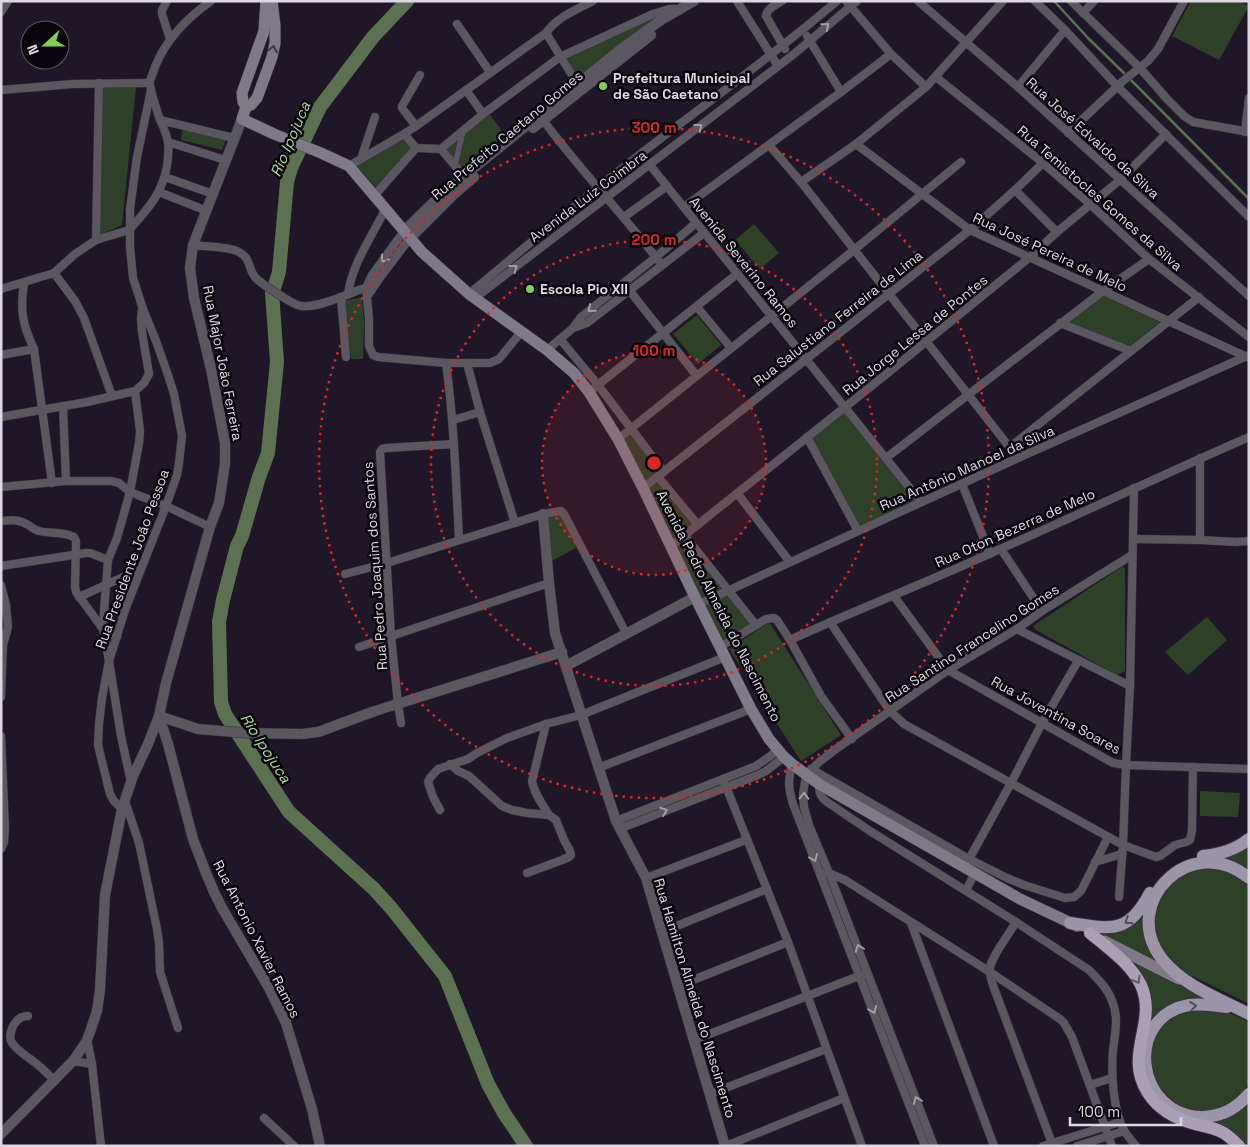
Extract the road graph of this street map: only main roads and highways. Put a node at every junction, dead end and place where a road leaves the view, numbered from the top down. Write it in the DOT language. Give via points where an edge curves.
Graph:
graph roads {
  1 [pos="266,1"];
  2 [pos="272,1"];
  3 [pos="252,66"];
  4 [pos="267,70"];
  5 [pos="246,107"];
  6 [pos="349,166"];
  7 [pos="1249,838"];
  8 [pos="1249,878"];
  9 [pos="1070,923"];
  10 [pos="1090,933"];
  11 [pos="1192,986"];
  12 [pos="1243,1011"];
  13 [pos="1249,1094"];
  14 [pos="1239,1146"];
  1 -- 3 [label="main road, Rua Major João Ferreira" via="264,31"];
  4 -- 2 [label="main road, Rua Major João Ferreira, one-way" via="275,43"];
  3 -- 4 [label="main road"];
  3 -- 5 [label="main road, Rua Major João Ferreira" via="242,93"];
  4 -- 5 [label="main road, Rua Major João Ferreira" via="255,101"];
  5 -- 6 [label="main road, Rua Major João Ferreira" via="242,119"];
  6 -- 9 [label="main road, Avenida Pedro Almeida do Nascimento" via="435,264 594,388 751,709 784,757 809,772 819,784 967,863 976,873 1020,899"];
  7 -- 9 [label="main road, one-way" via="1225,852 1186,860 1173,867 1156,883 1139,912 1122,925 1106,928"];
  8 -- 11 [label="main road" via="1234,867 1216,862 1201,863 1171,876 1153,901 1149,923 1156,950"];
  9 -- 10 [label="main road, Avenida Pedro Almeida do Nascimento"];
  10 -- 11 [label="main road, Avenida Pedro Almeida do Nascimento"];
  10 -- 14 [label="highway, one-way" via="1124,962 1135,976 1146,1000 1138,1066 1148,1093 1173,1116 1223,1133"];
  11 -- 12 [label="main road"];
  13 -- 12 [label="main road, one-way" via="1230,1110 1214,1116 1191,1116 1162,1100 1151,1085 1145,1068 1145,1052 1150,1037 1165,1016 1188,1006 1206,1005"];
}
